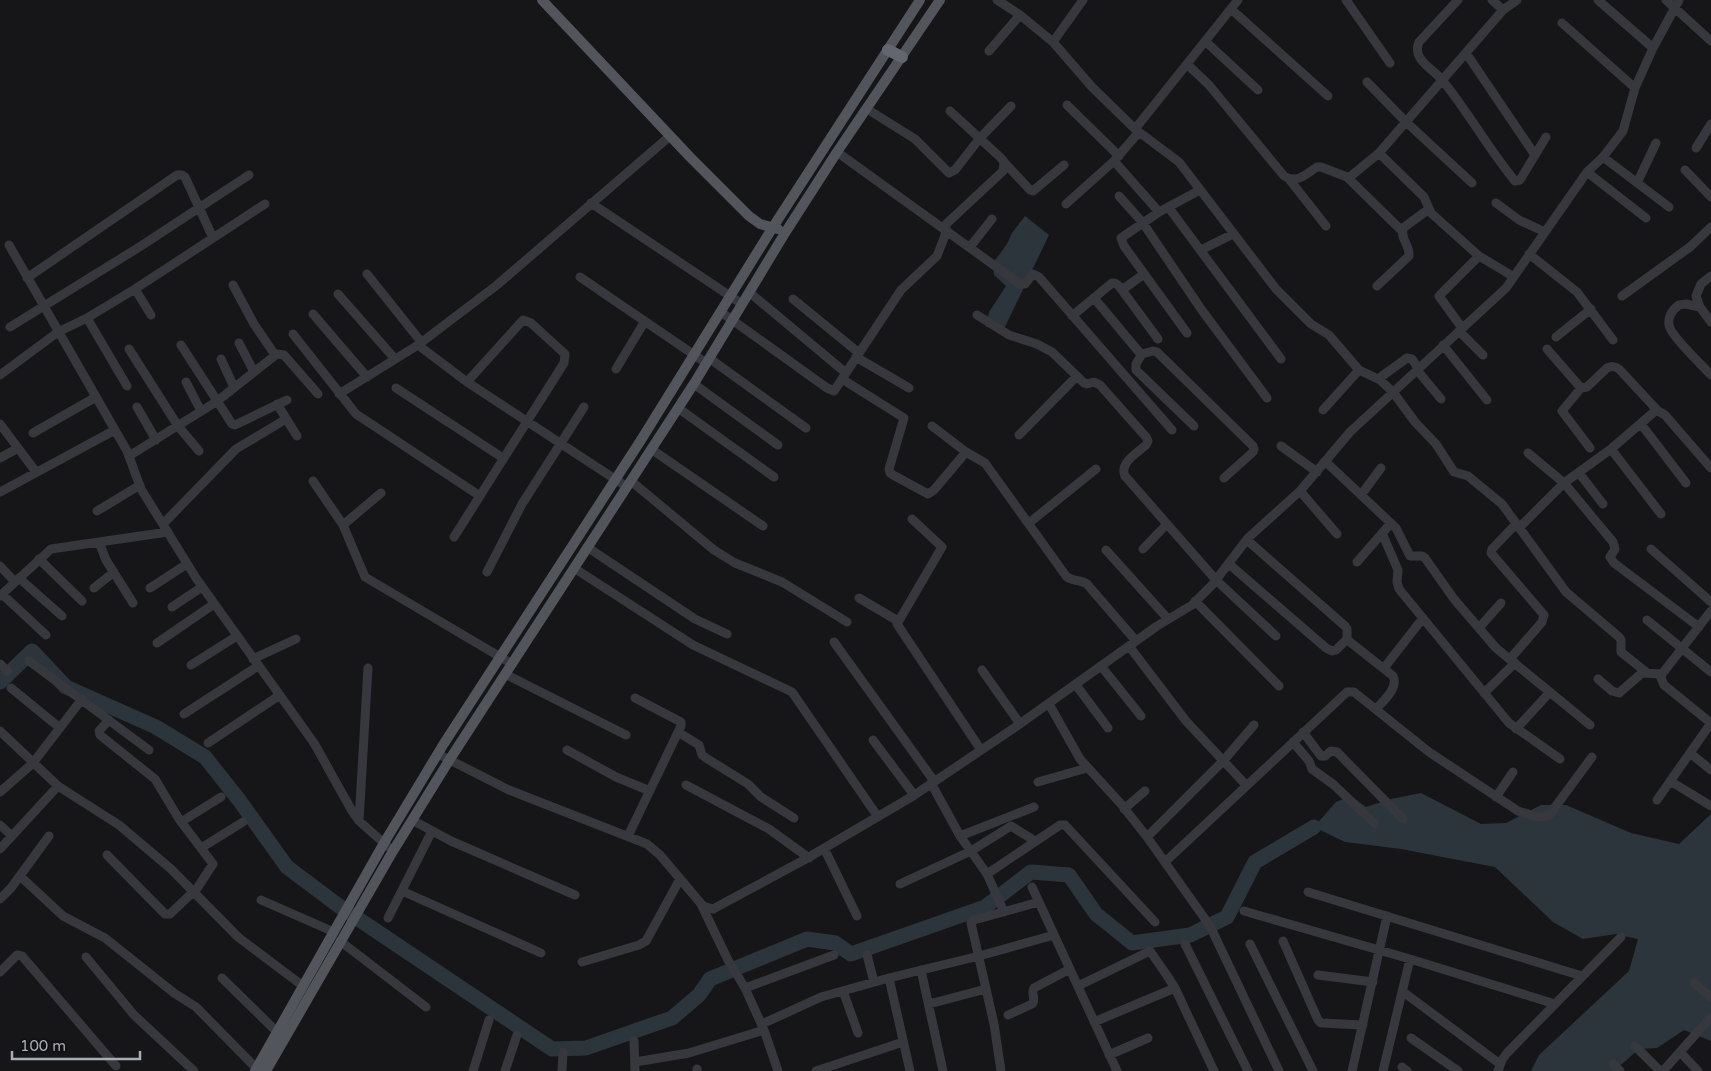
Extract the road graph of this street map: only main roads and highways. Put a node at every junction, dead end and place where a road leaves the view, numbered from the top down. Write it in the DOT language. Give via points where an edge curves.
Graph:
graph roads {
  1 [pos="542,0"];
  2 [pos="920,0"];
  3 [pos="940,0"];
  4 [pos="888,50"];
  5 [pos="902,57"];
  6 [pos="773,227"];
  7 [pos="785,233"];
  8 [pos="477,693"];
  9 [pos="488,701"];
  10 [pos="340,928"];
  11 [pos="259,1070"];
  1 -- 6 [label="main road" via="750,216 760,224"];
  2 -- 4 [label="main road"];
  3 -- 5 [label="main road"];
  4 -- 5 [label="highway"];
  4 -- 6 [label="main road"];
  5 -- 7 [label="main road"];
  6 -- 7 [label="main road"];
  6 -- 8 [label="main road" via="616,479"];
  7 -- 9 [label="main road" via="694,384"];
  8 -- 9 [label="main road"];
  8 -- 10 [label="main road" via="384,843 351,901"];
  9 -- 10 [label="main road" via="360,907"];
  10 -- 11 [label="main road" via="303,986"];
  10 -- 11 [label="main road" via="340,941"];
}
